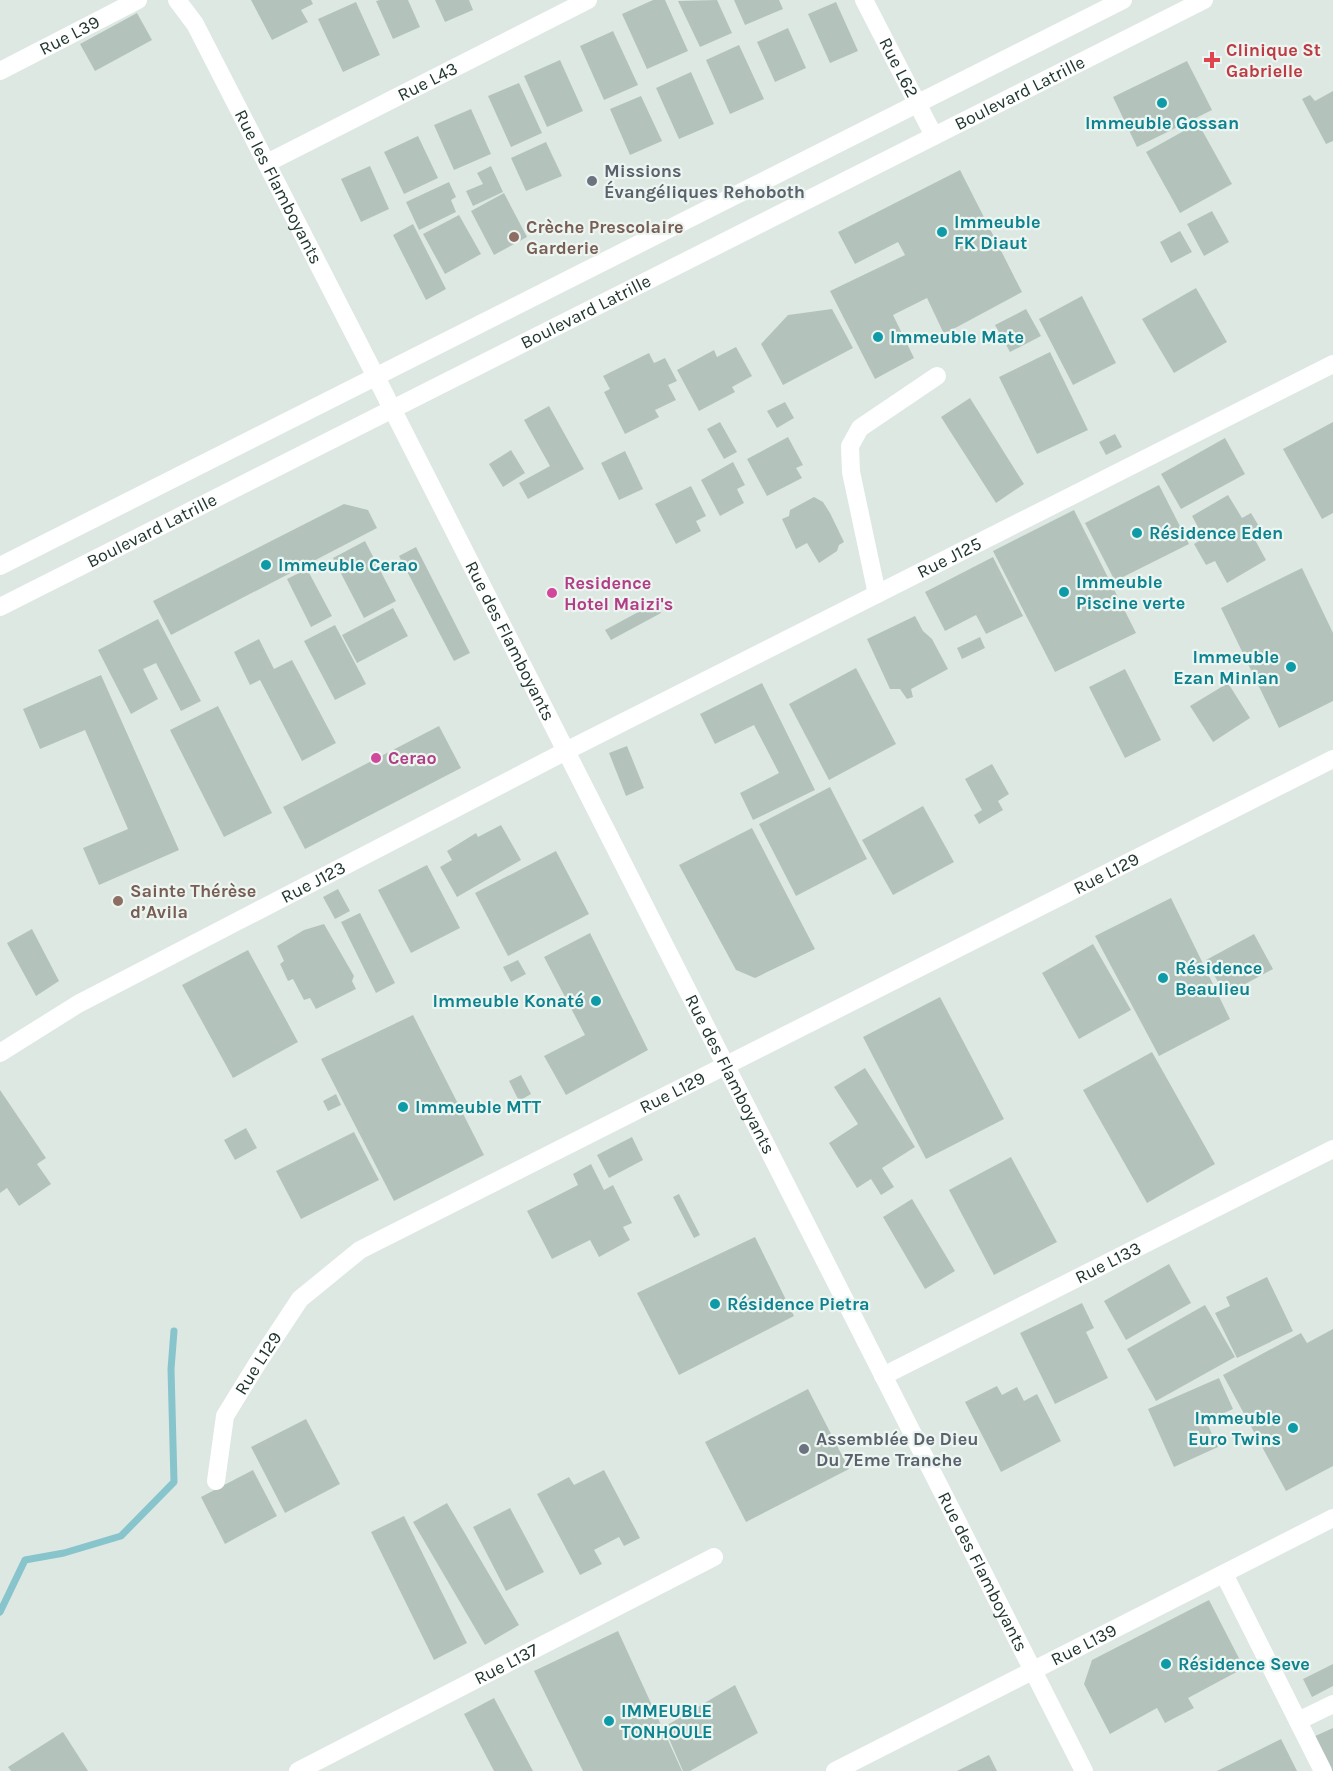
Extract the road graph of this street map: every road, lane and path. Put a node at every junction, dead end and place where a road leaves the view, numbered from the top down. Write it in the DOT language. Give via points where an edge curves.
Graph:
graph roads {
  1 [pos="138,0"];
  2 [pos="177,0"];
  3 [pos="588,0"];
  4 [pos="864,0"];
  5 [pos="1123,0"];
  6 [pos="1203,0"];
  7 [pos="0,71"];
  8 [pos="917,105"];
  9 [pos="934,136"];
  10 [pos="267,163"];
  11 [pos="1333,364"];
  12 [pos="937,376"];
  13 [pos="376,377"];
  14 [pos="392,408"];
  15 [pos="0,566"];
  16 [pos="877,594"];
  17 [pos="0,607"];
  18 [pos="566,751"];
  19 [pos="1333,759"];
  20 [pos="0,1053"];
  21 [pos="726,1065"];
  22 [pos="1333,1149"];
  23 [pos="883,1376"];
  24 [pos="216,1481"];
  25 [pos="1333,1518"];
  26 [pos="714,1557"];
  27 [pos="1224,1574"];
  28 [pos="1033,1671"];
  29 [pos="1333,1704"];
  30 [pos="1298,1721"];
  31 [pos="298,1771"];
  32 [pos="835,1771"];
  33 [pos="1084,1771"];
  34 [pos="1323,1771"];
  1 -- 7 [label="street, Rue L39"];
  2 -- 10 [label="street, Rue les Flamboyants" via="195,24"];
  3 -- 10 [label="street, Rue L43"];
  4 -- 8 [label="street, Rue L62"];
  5 -- 8 [label="street, Boulevard Latrille"];
  6 -- 9 [label="street, Boulevard Latrille"];
  8 -- 9 [label="street, Rue L62"];
  8 -- 13 [label="street, Boulevard Latrille"];
  9 -- 14 [label="street, Boulevard Latrille"];
  10 -- 13 [label="street, Rue les Flamboyants"];
  11 -- 16 [label="street, Rue J125"];
  12 -- 16 [label="street" via="860,428 850,446 851,471"];
  13 -- 14 [label="street, Rue des Flamboyants"];
  13 -- 15 [label="street, Boulevard Latrille"];
  14 -- 17 [label="street, Boulevard Latrille"];
  14 -- 18 [label="street, Rue des Flamboyants"];
  16 -- 18 [label="street, Rue J125"];
  18 -- 20 [label="street, Rue J123" via="78,1004"];
  18 -- 21 [label="street, Rue des Flamboyants"];
  19 -- 21 [label="street, Rue L129"];
  21 -- 23 [label="street, Rue des Flamboyants"];
  21 -- 24 [label="street, Rue L129" via="360,1250 300,1299 256,1364 225,1416"];
  22 -- 23 [label="street, Rue L133"];
  23 -- 28 [label="street, Rue des Flamboyants"];
  25 -- 27 [label="street, Rue L139"];
  26 -- 31 [label="street, Rue L137"];
  27 -- 28 [label="street, Rue L139"];
  27 -- 30 [label="street"];
  28 -- 32 [label="street, Rue L139"];
  28 -- 33 [label="street, Rue des Flamboyants"];
  29 -- 30 [label="street"];
  30 -- 34 [label="street"];
}
